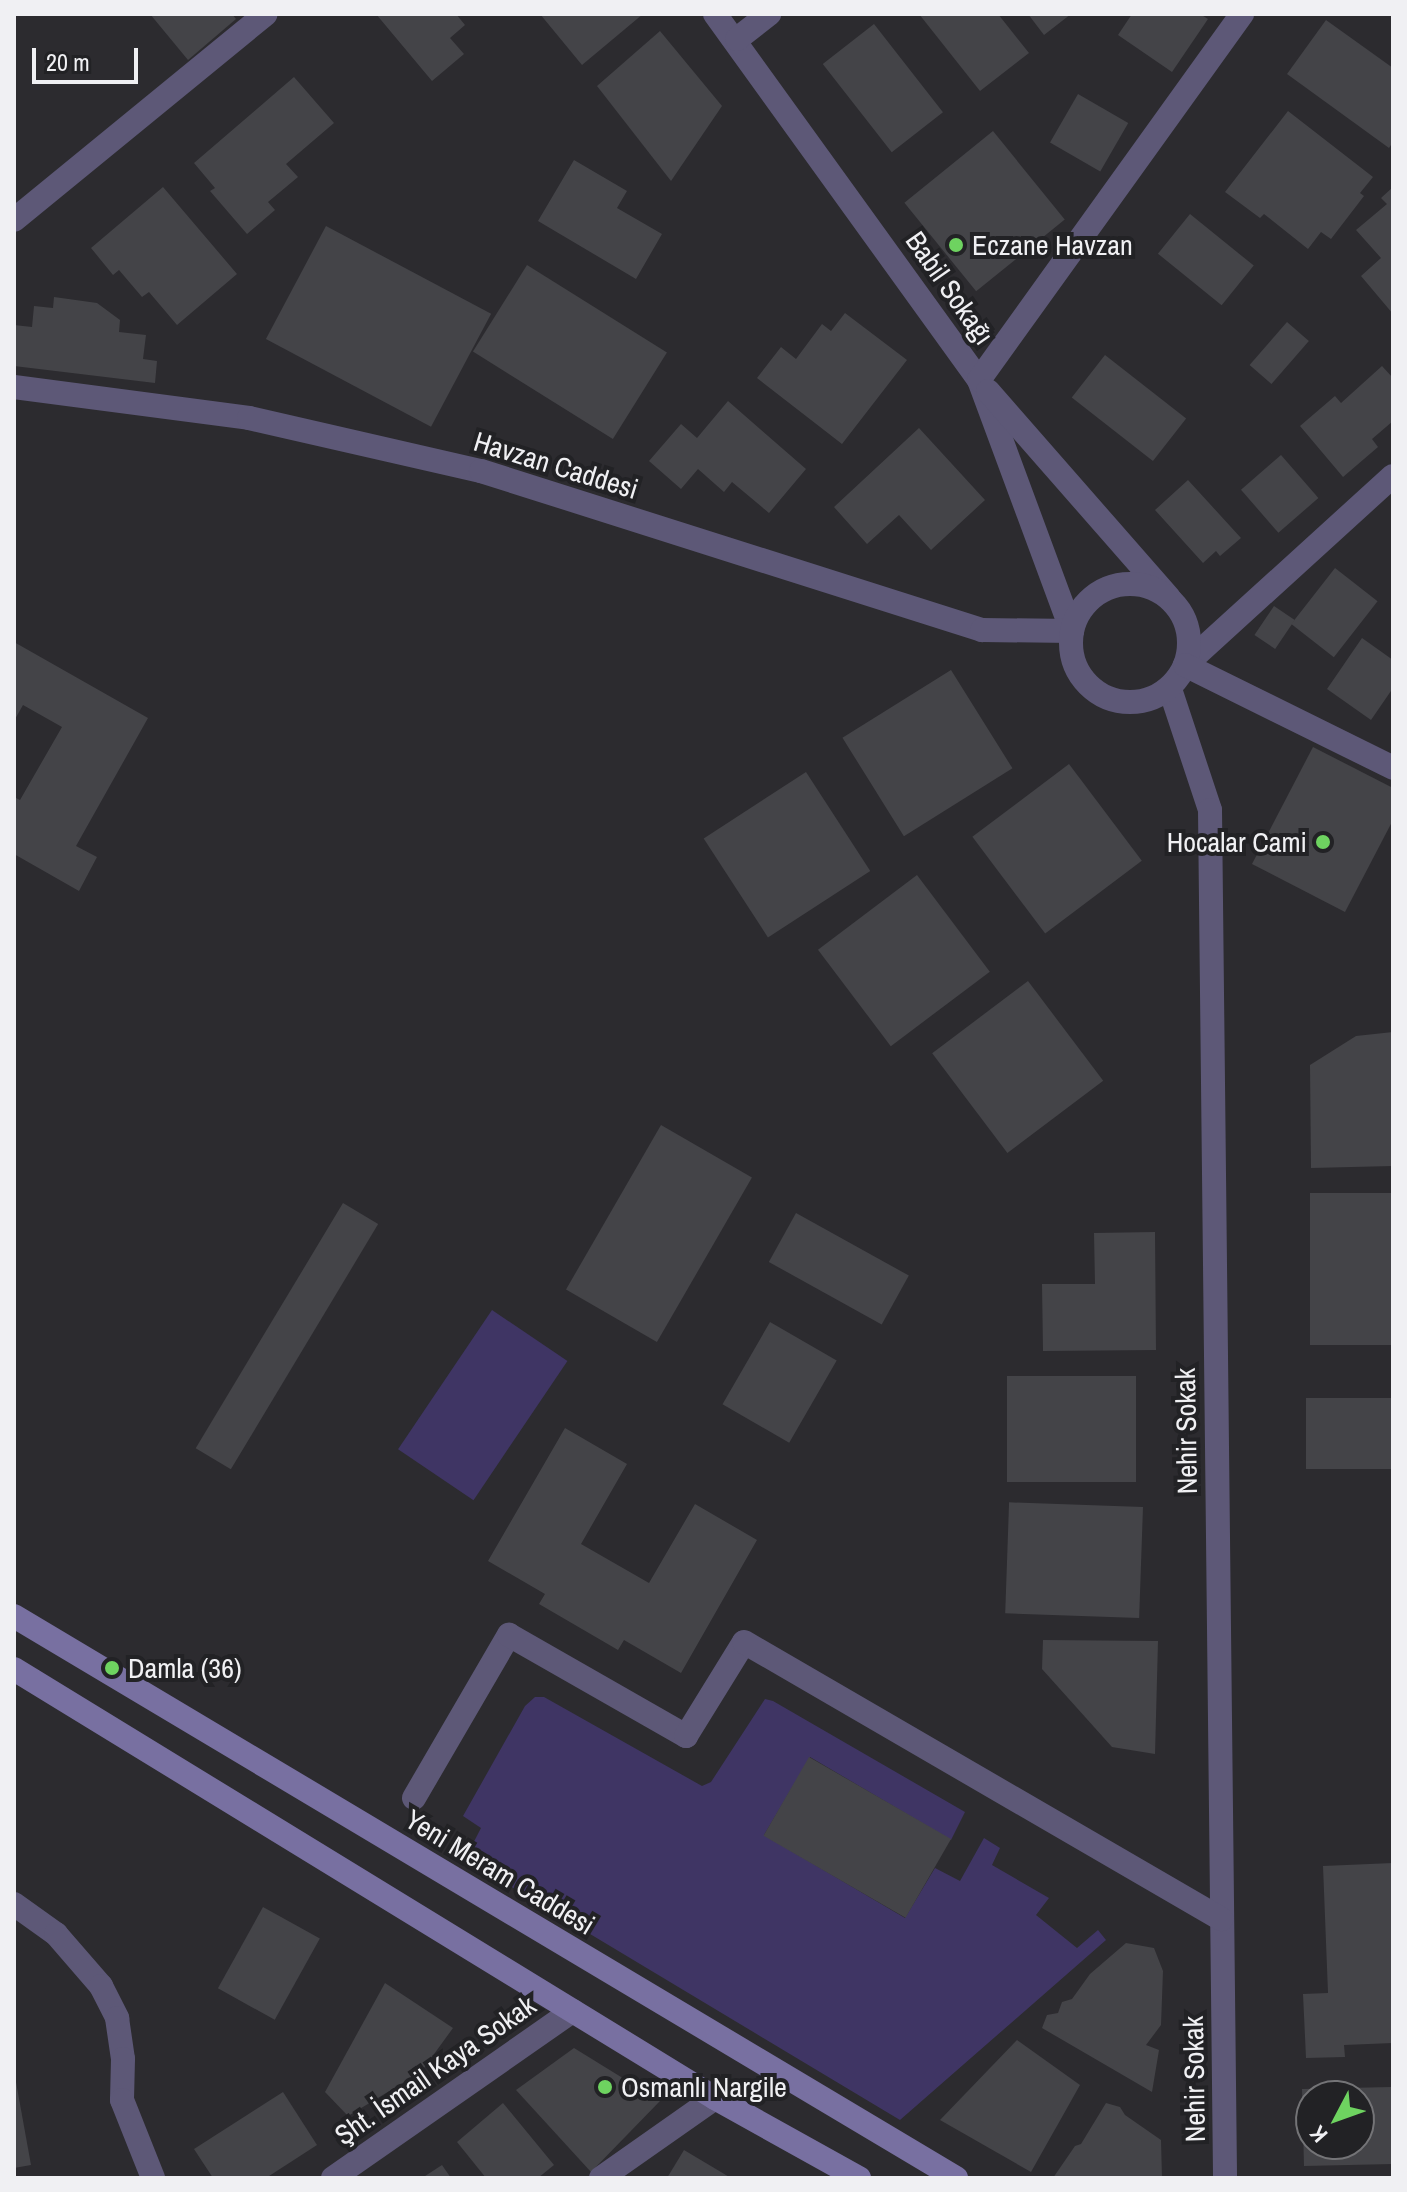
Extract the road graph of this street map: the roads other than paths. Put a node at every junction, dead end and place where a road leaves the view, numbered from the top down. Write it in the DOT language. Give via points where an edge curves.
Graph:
graph roads {
  1 [pos="266,14"];
  2 [pos="715,14"];
  3 [pos="769,14"];
  4 [pos="1242,14"];
  5 [pos="737,39"];
  6 [pos="14,220"];
  7 [pos="979,380"];
  8 [pos="14,387"];
  9 [pos="1393,476"];
  10 [pos="1169,598"];
  11 [pos="1072,631"];
  12 [pos="1185,665"];
  13 [pos="1170,689"];
  14 [pos="1393,768"];
  15 [pos="14,1616"];
  16 [pos="14,1669"];
  17 [pos="414,1798"];
  18 [pos="14,1904"];
  19 [pos="1221,1919"];
  20 [pos="572,2011"];
  21 [pos="715,2098"];
  22 [pos="153,2178"];
  23 [pos="333,2178"];
  24 [pos="601,2178"];
  25 [pos="859,2178"];
  26 [pos="956,2178"];
  27 [pos="1225,2178"];
  1 -- 6 [label="street"];
  2 -- 5 [label="street, Babil Sokağı"];
  3 -- 5 [label="street"];
  4 -- 7 [label="street"];
  5 -- 7 [label="street, Babil Sokağı"];
  7 -- 10 [label="street"];
  7 -- 11 [label="street, Babil Sokağı"];
  8 -- 11 [label="street, Havzan Caddesi" via="249,418 357,442 481,471 982,630"];
  9 -- 12 [label="street"];
  10 -- 11 [label="street" via="1152,587 1111,587 1079,611"];
  10 -- 12 [label="street" via="1189,633"];
  11 -- 13 [label="street" via="1076,667 1100,695 1136,703"];
  12 -- 13 [label="street"];
  12 -- 14 [label="street"];
  13 -- 19 [label="street, Nehir Sokak" via="1210,810"];
  15 -- 26 [label="main road, Yeni Meram Caddesi"];
  16 -- 20 [label="main road"];
  17 -- 19 [label="street" via="509,1635 686,1736 744,1642"];
  18 -- 22 [label="street" via="56,1934 101,1986 117,2018 122,2100"];
  19 -- 27 [label="street, Nehir Sokak"];
  20 -- 21 [label="main road"];
  20 -- 23 [label="street, Şht. İsmail Kaya Sokak"];
  21 -- 24 [label="street"];
  21 -- 25 [label="main road"];
}
